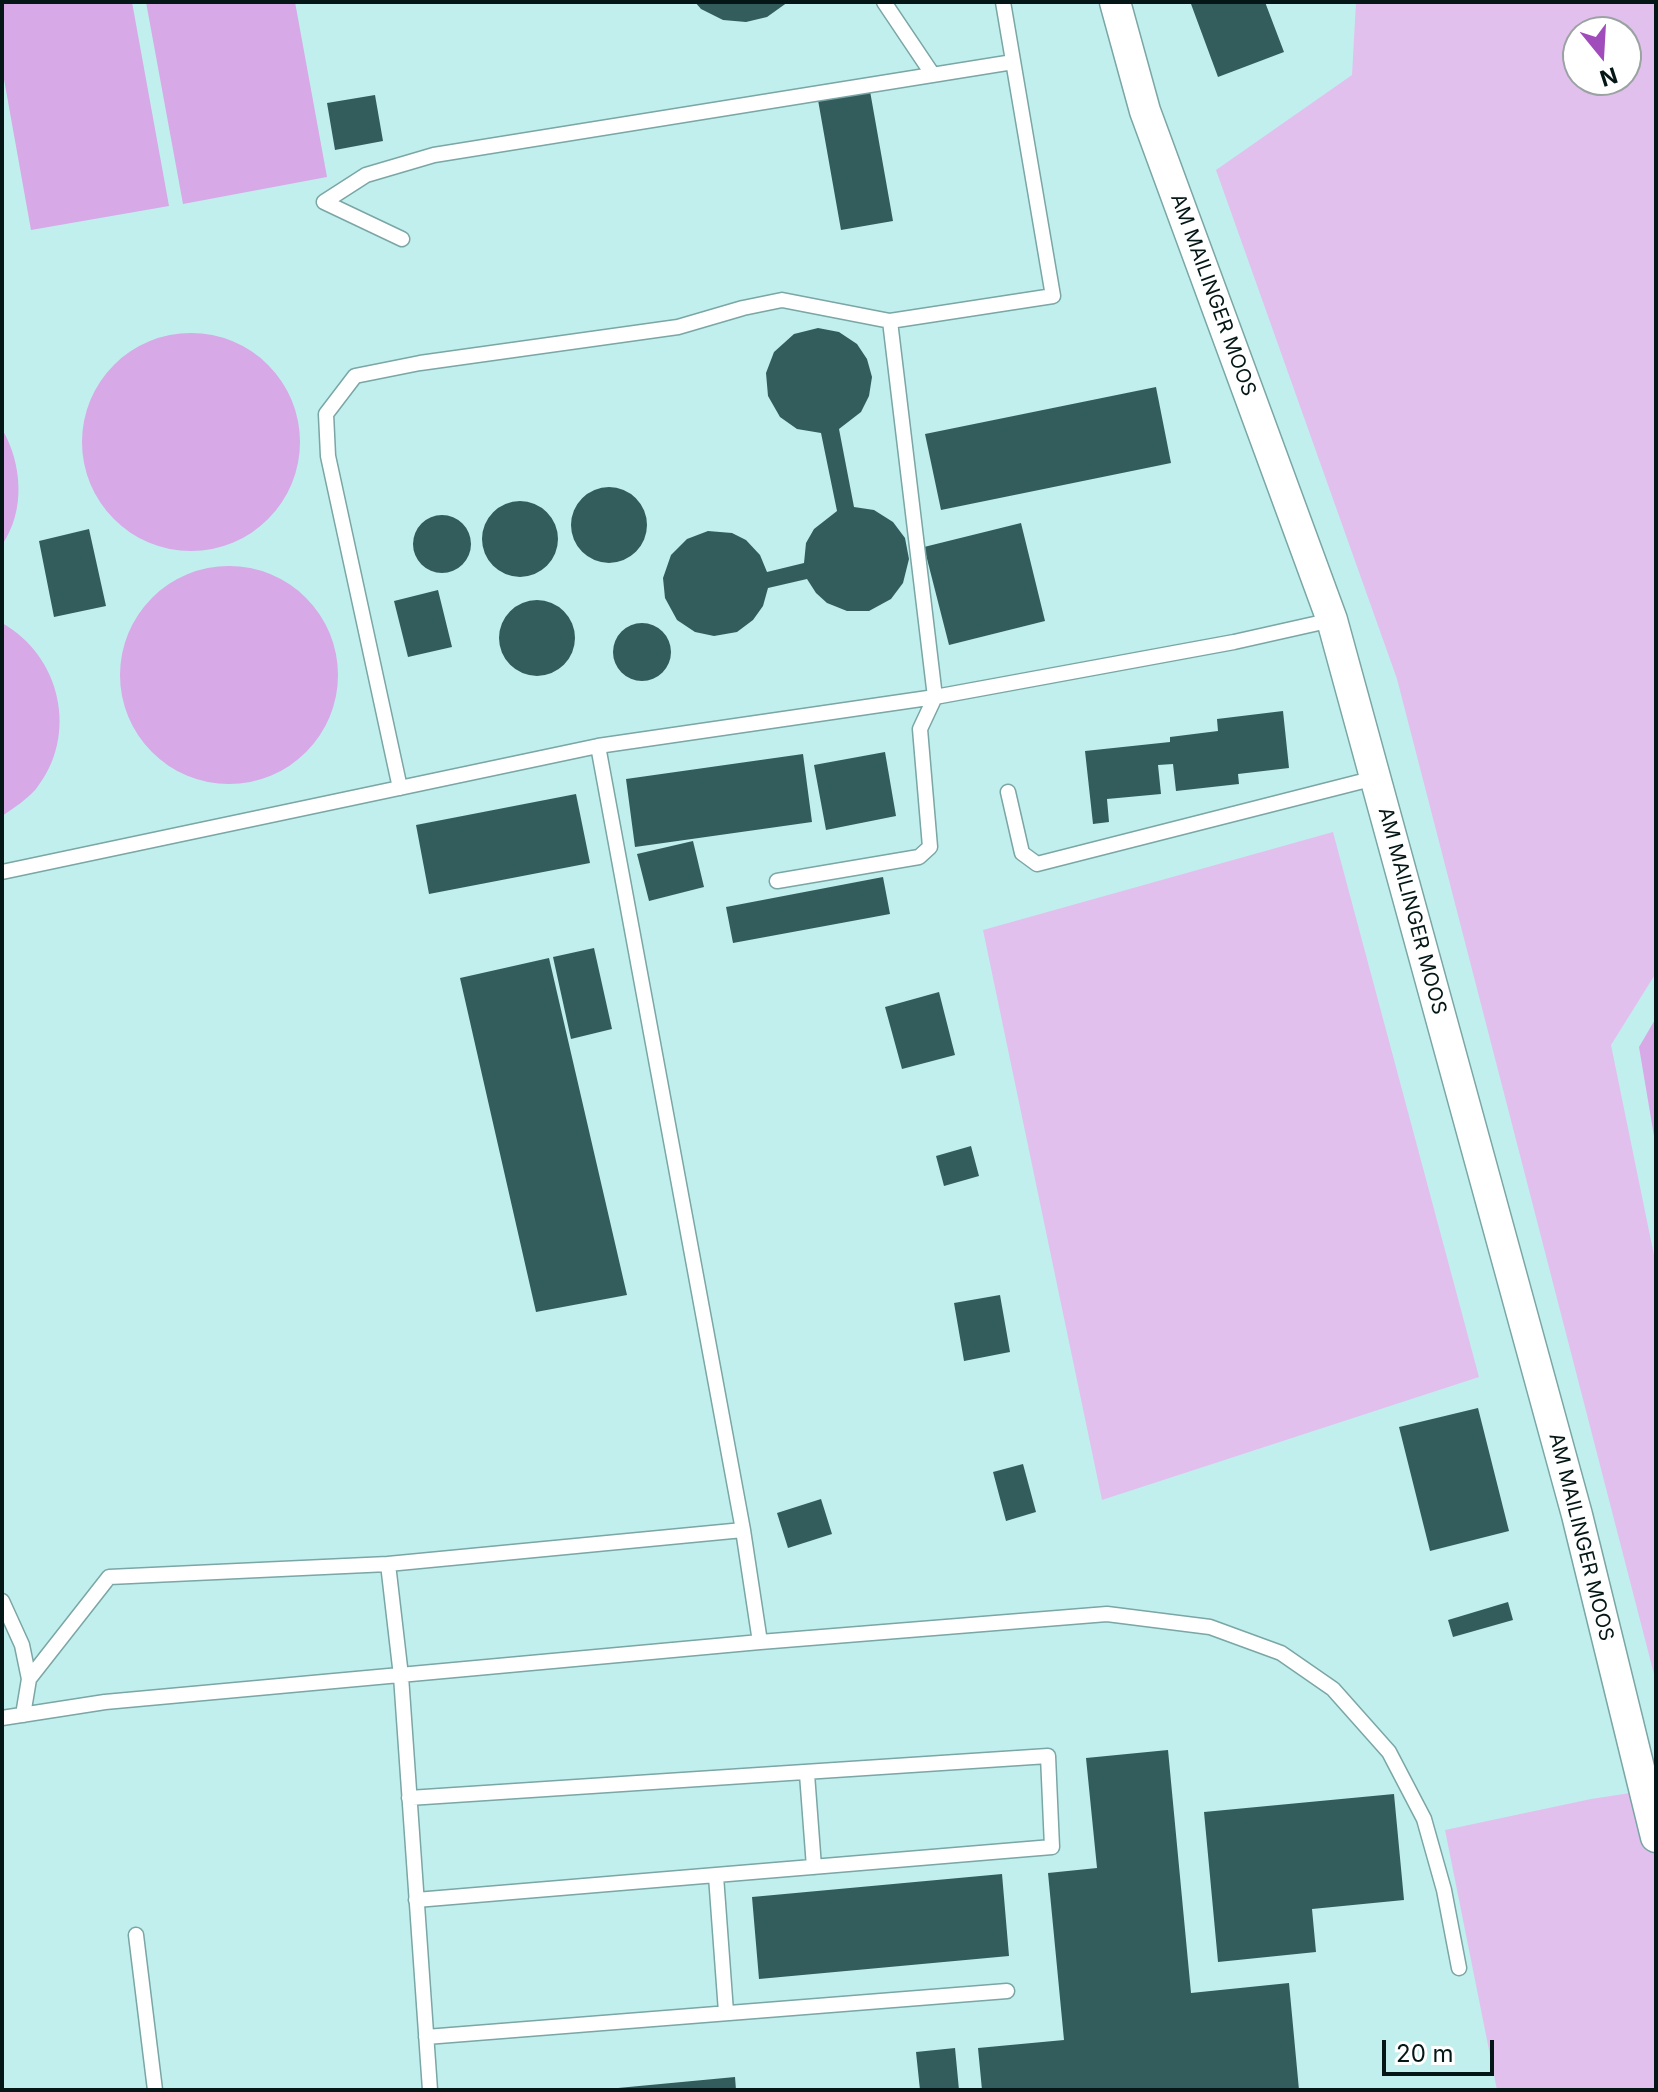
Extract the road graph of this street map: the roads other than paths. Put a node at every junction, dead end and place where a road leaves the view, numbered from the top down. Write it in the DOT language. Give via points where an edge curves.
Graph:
graph roads {
  1 [pos="884,2"];
  2 [pos="1003,2"];
  3 [pos="1115,2"];
  4 [pos="1013,62"];
  5 [pos="933,75"];
  6 [pos="402,239"];
  7 [pos="890,321"];
  8 [pos="1332,620"];
  9 [pos="935,697"];
  10 [pos="598,746"];
  11 [pos="1375,778"];
  12 [pos="400,788"];
  13 [pos="1008,792"];
  14 [pos="2,872"];
  15 [pos="777,881"];
  16 [pos="743,1530"];
  17 [pos="388,1564"];
  18 [pos="2,1601"];
  19 [pos="760,1642"];
  20 [pos="401,1676"];
  21 [pos="29,1679"];
  22 [pos="23,1715"];
  23 [pos="2,1718"];
  24 [pos="807,1774"];
  25 [pos="409,1798"];
  26 [pos="1656,1837"];
  27 [pos="814,1867"];
  28 [pos="716,1876"];
  29 [pos="416,1900"];
  30 [pos="136,1935"];
  31 [pos="1459,1968"];
  32 [pos="1007,1991"];
  33 [pos="726,2012"];
  34 [pos="426,2037"];
  35 [pos="155,2090"];
  36 [pos="430,2090"];
  1 -- 5 [label="lane"];
  2 -- 4 [label="lane"];
  3 -- 8 [label="street, AM MAILINGER MOOS" via="1145,111"];
  4 -- 5 [label="lane"];
  4 -- 7 [label="lane" via="1053,296"];
  5 -- 6 [label="lane" via="434,155 366,175 324,202"];
  7 -- 9 [label="lane"];
  7 -- 12 [label="lane" via="782,300 678,327 355,376 326,414 328,456"];
  8 -- 9 [label="lane"];
  8 -- 11 [label="street, AM MAILINGER MOOS"];
  9 -- 10 [label="lane"];
  9 -- 15 [label="lane" via="920,729 930,847 919,857"];
  10 -- 12 [label="lane"];
  10 -- 16 [label="lane"];
  11 -- 13 [label="lane" via="1037,864 1022,853"];
  11 -- 26 [label="street, AM MAILINGER MOOS" via="1577,1515"];
  12 -- 14 [label="lane"];
  16 -- 17 [label="lane"];
  16 -- 19 [label="lane"];
  17 -- 20 [label="lane"];
  17 -- 21 [label="lane" via="109,1577"];
  18 -- 21 [label="lane" via="22,1645"];
  19 -- 20 [label="lane"];
  19 -- 31 [label="lane" via="1107,1614 1210,1627 1281,1653 1333,1689 1389,1752 1424,1819"];
  20 -- 22 [label="lane" via="105,1702"];
  20 -- 25 [label="lane"];
  21 -- 22 [label="lane"];
  22 -- 23 [label="lane"];
  24 -- 25 [label="lane"];
  24 -- 27 [label="lane"];
  24 -- 27 [label="lane" via="1048,1756 1052,1847"];
  25 -- 29 [label="lane"];
  27 -- 28 [label="lane"];
  28 -- 29 [label="lane"];
  28 -- 33 [label="lane"];
  29 -- 34 [label="lane"];
  30 -- 35 [label="lane"];
  32 -- 33 [label="lane"];
  33 -- 34 [label="lane"];
  34 -- 36 [label="lane"];
}
